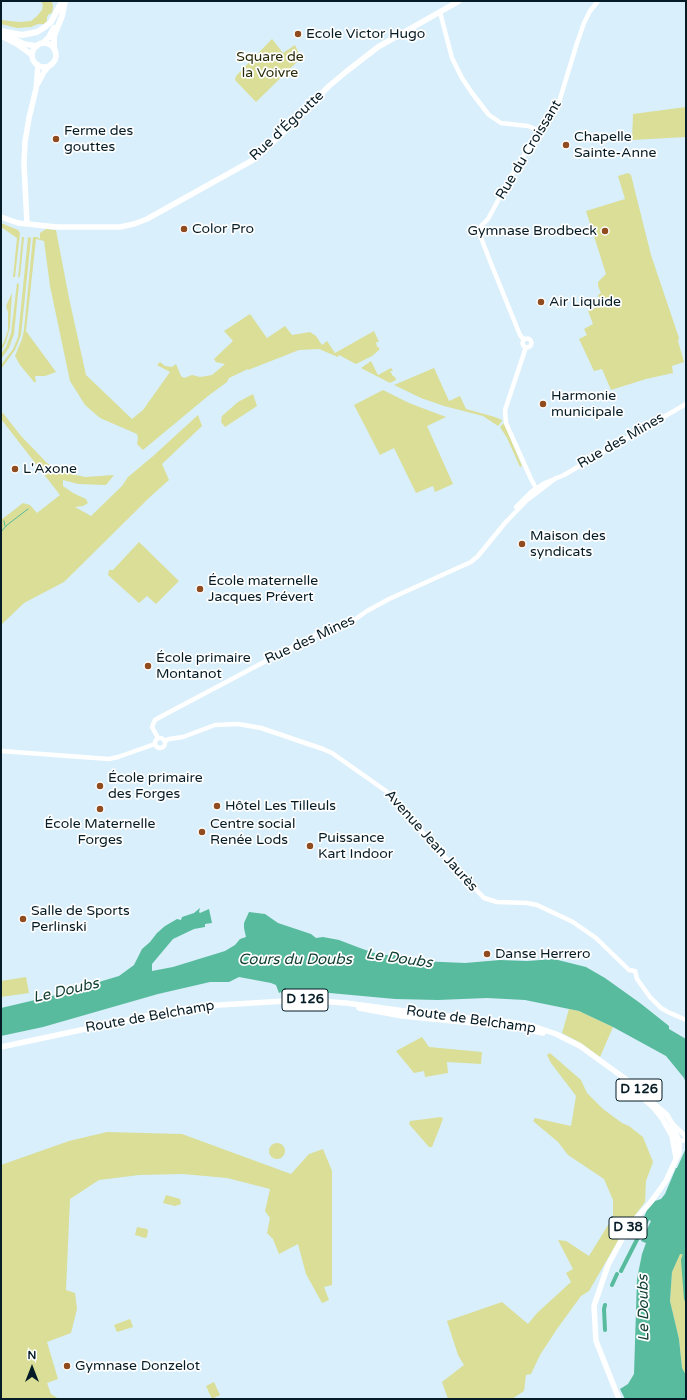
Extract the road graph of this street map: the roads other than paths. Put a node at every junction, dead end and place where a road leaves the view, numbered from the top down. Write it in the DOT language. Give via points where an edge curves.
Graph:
graph roads {
  1 [pos="460,1"];
  2 [pos="598,1"];
  3 [pos="62,2"];
  4 [pos="440,12"];
  5 [pos="1,31"];
  6 [pos="1,36"];
  7 [pos="40,44"];
  8 [pos="54,47"];
  9 [pos="32,55"];
  10 [pos="38,65"];
  11 [pos="49,66"];
  12 [pos="36,89"];
  13 [pos="540,131"];
  14 [pos="1,217"];
  15 [pos="27,224"];
  16 [pos="686,404"];
  17 [pos="537,490"];
  18 [pos="158,738"];
  19 [pos="164,741"];
  20 [pos="155,744"];
  21 [pos="1,751"];
  22 [pos="686,1020"];
  23 [pos="1,1047"];
  24 [pos="1,1051"];
  25 [pos="654,1108"];
  26 [pos="671,1122"];
  27 [pos="686,1139"];
  28 [pos="679,1141"];
  29 [pos="676,1158"];
  30 [pos="619,1399"];
  1 -- 4 [label="main road, Rue d'Égoutte"];
  2 -- 13 [label="street, Rue du Croissant" via="590,11 576,43 559,102"];
  3 -- 5 [label="highway" via="51,22 37,32 22,35"];
  3 -- 7 [label="highway" via="51,34"];
  3 -- 8 [label="highway" via="62,16 54,36"];
  4 -- 13 [label="street" via="452,58 469,89 489,115 501,123 528,126"];
  4 -- 15 [label="main road, Rue d'Égoutte" via="378,47 347,71 253,160 141,222 120,226 56,227"];
  5 -- 7 [label="main road" via="24,44"];
  6 -- 9 [label="main road"];
  7 -- 8 [label="main road"];
  7 -- 9 [label="main road"];
  8 -- 11 [label="main road" via="56,58"];
  9 -- 10 [label="main road"];
  10 -- 11 [label="main road"];
  10 -- 12 [label="main road"];
  11 -- 12 [label="main road"];
  12 -- 15 [label="main road" via="25,142"];
  13 -- 17 [label="street, Rue du Croissant" via="480,230 520,335 524,340 528,339 531,342 530,346 526,347 505,410 506,423"];
  14 -- 15 [label="main road, Rue d'Égoutte"];
  16 -- 17 [label="street, Rue des Mines"];
  17 -- 18 [label="street, Rue des Mines" via="478,556 465,565 389,599 347,625 317,634 162,716 155,720 152,727"];
  18 -- 19 [label="street"];
  18 -- 20 [label="street"];
  19 -- 20 [label="street" via="161,748"];
  19 -- 22 [label="street, Avenue Jean Jaurès" via="215,725 238,724 262,728 332,753 386,791 479,894 497,902 538,905 573,922 596,938 630,970 635,971 637,979 661,1008"];
  20 -- 21 [label="street" via="109,759"];
  23 -- 26 [label="main road, Route de Belchamp / D 126" via="203,1006 286,1000 346,1003 514,1023 552,1032 580,1046 627,1080"];
  24 -- 25 [label="main road, Route de Belchamp / D 126" via="201,1008 284,1002 321,1003 402,1016 514,1027 552,1035 588,1053 626,1081"];
  25 -- 28 [label="street, Route de Belchamp / D 126" via="665,1118"];
  25 -- 29 [label="main road" via="670,1131"];
  26 -- 27 [label="street"];
  26 -- 28 [label="main road, Route de Belchamp / D 126"];
  27 -- 28 [label="street"];
  28 -- 29 [label="main road, D 38" via="679,1153"];
  29 -- 30 [label="main road, D 38" via="661,1189 629,1226 608,1265 594,1306 596,1341"];
}
